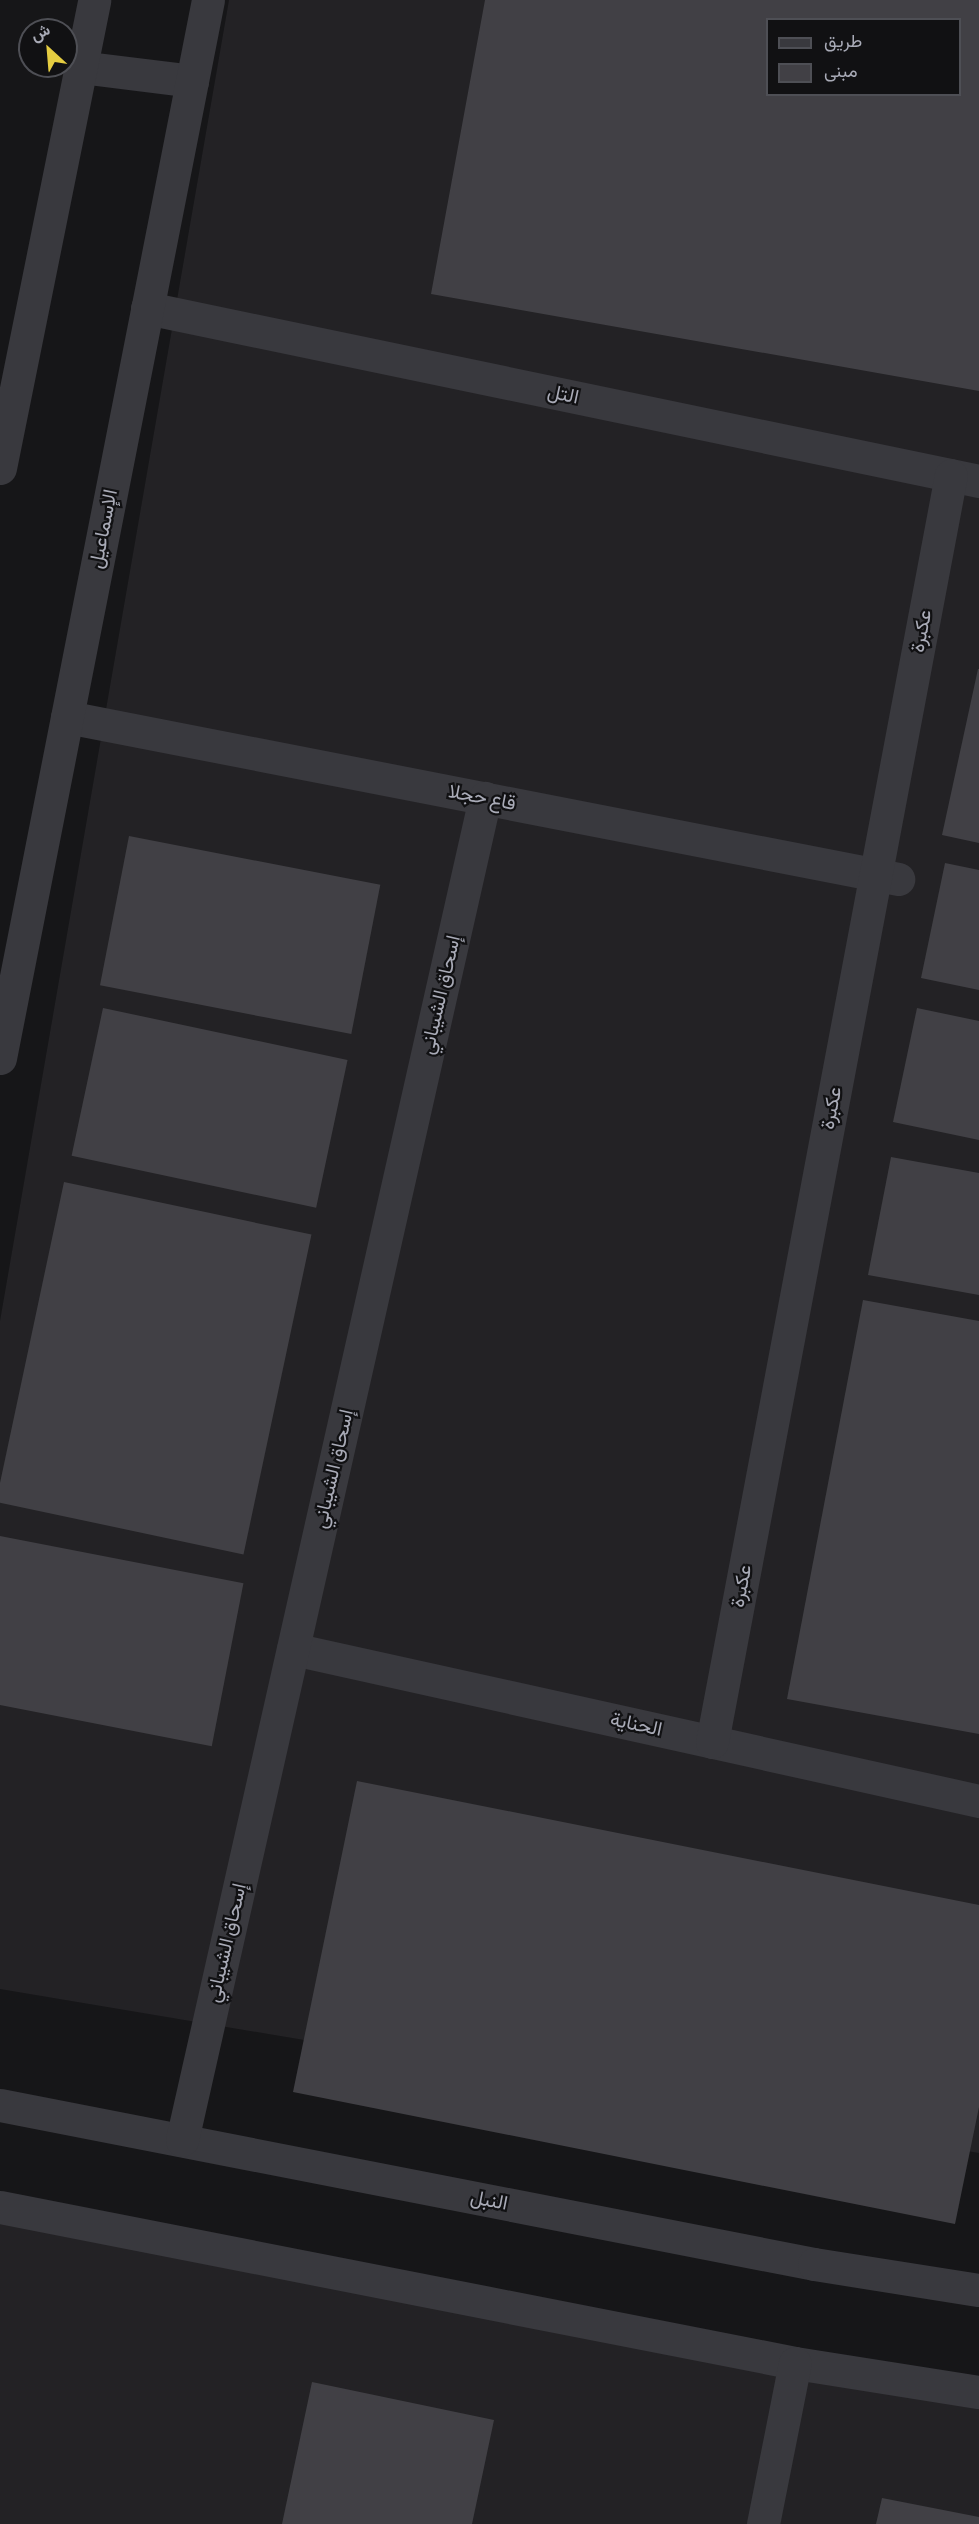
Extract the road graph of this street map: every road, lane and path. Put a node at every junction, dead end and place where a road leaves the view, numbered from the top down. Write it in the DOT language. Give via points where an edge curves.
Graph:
graph roads {
  1 [pos="94,0"];
  2 [pos="208,0"];
  3 [pos="80,67"];
  4 [pos="192,81"];
  5 [pos="147,308"];
  6 [pos="0,468"];
  7 [pos="965,478"];
  8 [pos="67,717"];
  9 [pos="485,798"];
  10 [pos="887,877"];
  11 [pos="0,1058"];
  12 [pos="293,1649"];
  13 [pos="712,1742"];
  14 [pos="979,1801"];
  15 [pos="0,2105"];
  16 [pos="182,2140"];
  17 [pos="0,2207"];
  18 [pos="979,2290"];
  19 [pos="795,2363"];
  20 [pos="979,2392"];
  21 [pos="763,2524"];
  1 -- 3 [label="street"];
  2 -- 4 [label="street, الإسماعيل"];
  3 -- 4 [label="street"];
  3 -- 6 [label="street"];
  4 -- 5 [label="street, الإسماعيل"];
  5 -- 7 [label="street, التل"];
  5 -- 8 [label="street, الإسماعيل"];
  7 -- 10 [label="street, عكبرة"];
  8 -- 9 [label="street, قاع حجلا"];
  8 -- 11 [label="street, الإسماعيل"];
  9 -- 10 [label="street, قاع حجلا"];
  9 -- 12 [label="street, إسحاق الشيباني"];
  10 -- 13 [label="street, عكبرة"];
  12 -- 13 [label="street, الحناية"];
  12 -- 16 [label="street, إسحاق الشيباني"];
  13 -- 14 [label="street, الحناية"];
  15 -- 16 [label="street, النبل"];
  16 -- 18 [label="street, النبل" via="814,2264"];
  17 -- 19 [label="street"];
  19 -- 20 [label="street"];
  19 -- 21 [label="street"];
}
